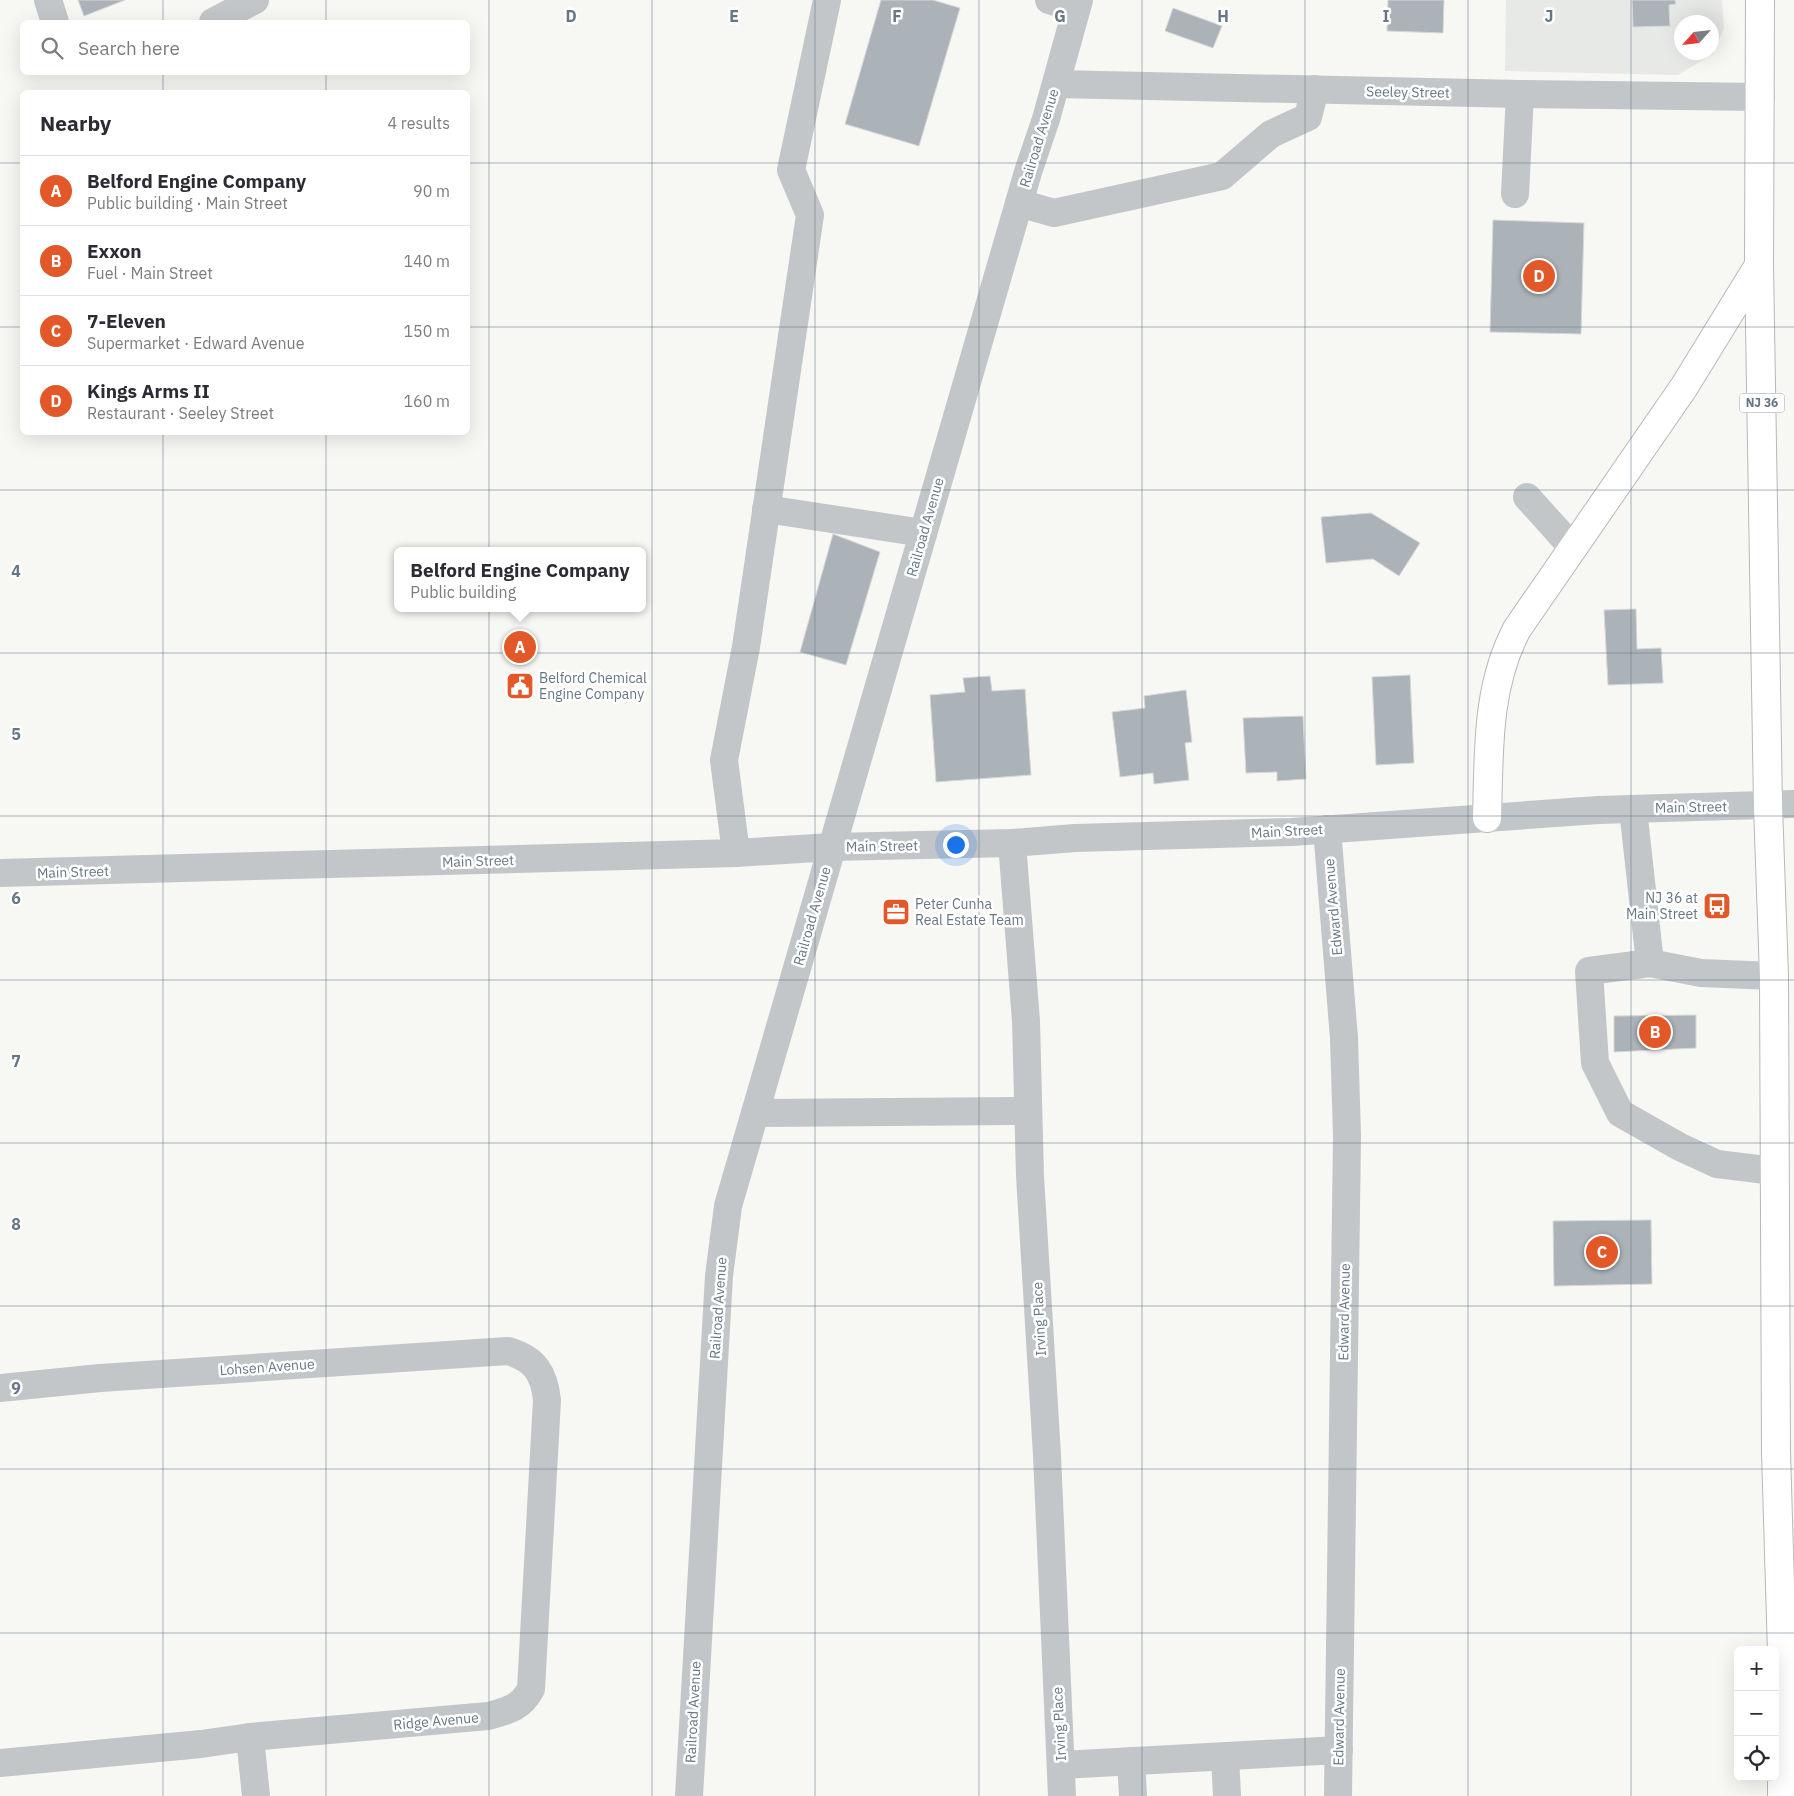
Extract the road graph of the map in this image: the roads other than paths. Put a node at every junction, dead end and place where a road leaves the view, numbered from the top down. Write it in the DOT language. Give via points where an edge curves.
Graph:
graph roads {
  1 [pos="48,0"];
  2 [pos="255,0"];
  3 [pos="826,0"];
  4 [pos="1049,0"];
  5 [pos="1760,0"];
  6 [pos="1077,5"];
  7 [pos="54,20"];
  8 [pos="217,20"];
  9 [pos="1056,84"];
  10 [pos="1315,89"];
  11 [pos="1520,94"];
  12 [pos="1761,97"];
  13 [pos="1514,194"];
  14 [pos="1019,203"];
  15 [pos="1759,264"];
  16 [pos="1527,497"];
  17 [pos="766,509"];
  18 [pos="923,534"];
  19 [pos="1573,548"];
  20 [pos="1781,805"];
  21 [pos="1633,809"];
  22 [pos="1487,818"];
  23 [pos="1327,829"];
  24 [pos="1012,843"];
  25 [pos="832,847"];
  26 [pos="736,853"];
  27 [pos="0,874"];
  28 [pos="1650,963"];
  29 [pos="1774,976"];
  30 [pos="1028,1111"];
  31 [pos="755,1113"];
  32 [pos="1774,1171"];
  33 [pos="531,1362"];
  34 [pos="0,1388"];
  35 [pos="250,1736"];
  36 [pos="1339,1750"];
  37 [pos="1225,1756"];
  38 [pos="1131,1761"];
  39 [pos="0,1763"];
  40 [pos="1061,1764"];
  41 [pos="256,1796"];
  42 [pos="689,1796"];
  43 [pos="1062,1796"];
  44 [pos="1133,1796"];
  45 [pos="1227,1796"];
  46 [pos="1338,1796"];
  47 [pos="1782,1796"];
  1 -- 7 [label="street"];
  2 -- 8 [label="street"];
  3 -- 17 [label="street" via="791,170 810,215"];
  4 -- 6 [label="street"];
  5 -- 12 [label="highway, NJ 36"];
  6 -- 9 [label="street, Railroad Avenue"];
  9 -- 10 [label="street, Seeley Street"];
  9 -- 14 [label="street, Railroad Avenue"];
  10 -- 11 [label="street, Seeley Street"];
  10 -- 14 [label="street" via="1308,118 1271,134 1222,176 1054,213"];
  11 -- 12 [label="street, Seeley Street"];
  11 -- 13 [label="street"];
  12 -- 15 [label="highway, NJ 36"];
  14 -- 18 [label="street, Railroad Avenue"];
  15 -- 19 [label="highway" via="1684,387"];
  15 -- 20 [label="highway, NJ 36"];
  16 -- 19 [label="street"];
  17 -- 18 [label="street"];
  17 -- 26 [label="street" via="746,647 724,760"];
  18 -- 25 [label="street, Railroad Avenue"];
  19 -- 22 [label="highway" via="1504,653 1492,700"];
  20 -- 21 [label="street, Main Street"];
  20 -- 29 [label="highway, NJ 36"];
  21 -- 22 [label="street, Main Street"];
  21 -- 28 [label="street"];
  22 -- 23 [label="street, Main Street"];
  23 -- 24 [label="street, Main Street"];
  23 -- 36 [label="street, Edward Avenue" via="1344,1038 1347,1136"];
  24 -- 25 [label="street, Main Street"];
  24 -- 30 [label="street, Irving Place" via="1026,1021"];
  25 -- 26 [label="street, Main Street"];
  25 -- 31 [label="street, Railroad Avenue"];
  26 -- 27 [label="street, Main Street"];
  28 -- 29 [label="street" via="1701,974"];
  28 -- 32 [label="street" via="1588,971 1596,1062 1620,1113 1717,1164"];
  29 -- 32 [label="highway, NJ 36"];
  30 -- 31 [label="street"];
  30 -- 40 [label="street, Irving Place"];
  31 -- 42 [label="street, Railroad Avenue" via="728,1206 719,1276"];
  32 -- 47 [label="highway, NJ 36"];
  33 -- 34 [label="street, Lohsen Avenue" via="508,1351 100,1378"];
  33 -- 35 [label="street, Ridge Avenue" via="545,1380 548,1400 531,1689 526,1699 515,1709 488,1716"];
  35 -- 39 [label="street, Ridge Avenue" via="200,1744"];
  35 -- 41 [label="street"];
  36 -- 37 [label="street"];
  36 -- 46 [label="street, Edward Avenue"];
  37 -- 38 [label="street"];
  37 -- 45 [label="street"];
  38 -- 40 [label="street"];
  38 -- 44 [label="street"];
  40 -- 43 [label="street, Irving Place"];
}
